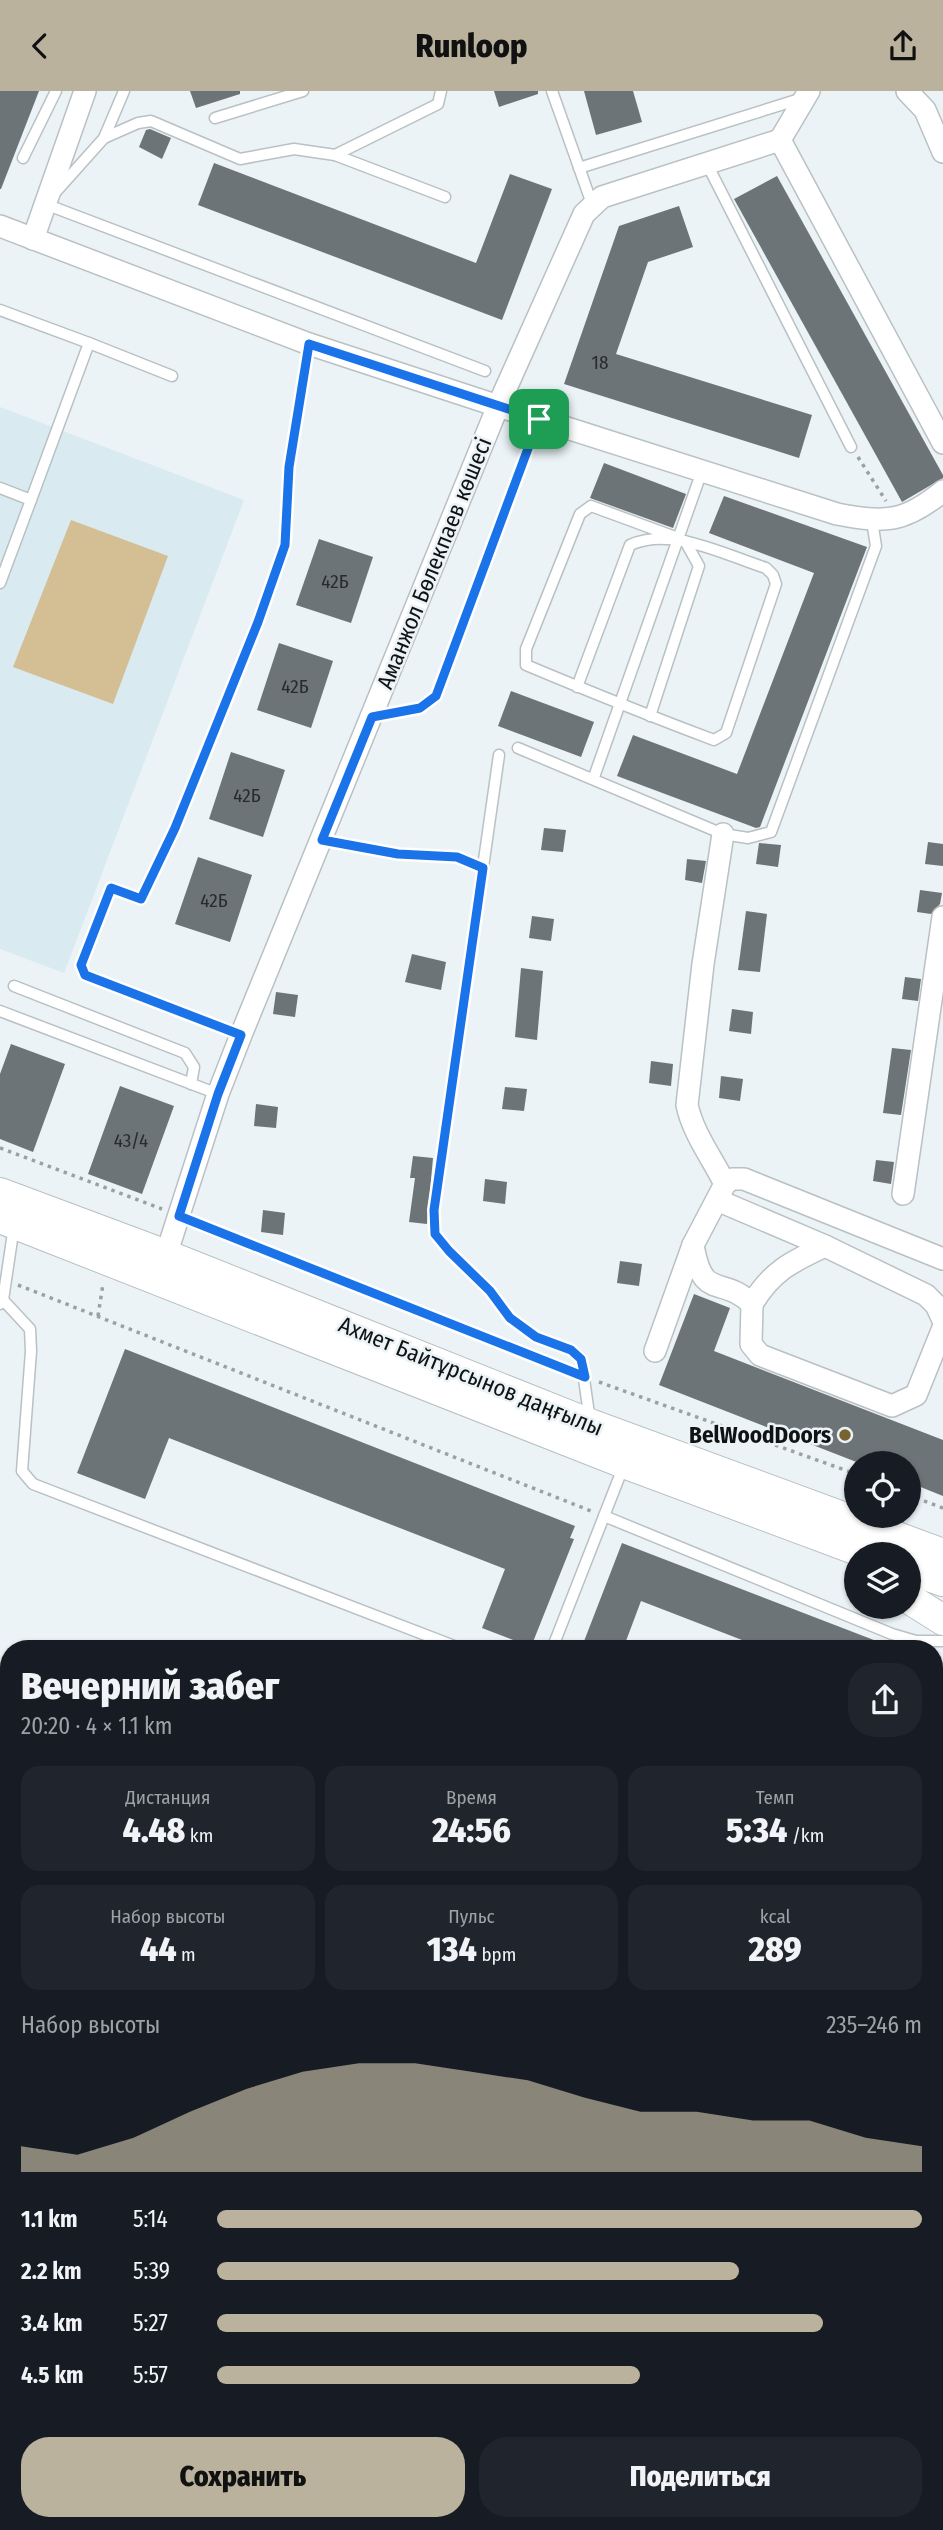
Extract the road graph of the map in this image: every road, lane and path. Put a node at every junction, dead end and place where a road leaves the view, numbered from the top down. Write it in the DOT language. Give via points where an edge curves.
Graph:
graph roads {
  1 [pos="56,91"];
  2 [pos="85,91"];
  3 [pos="124,91"];
  4 [pos="303,91"];
  5 [pos="441,91"];
  6 [pos="552,91"];
  7 [pos="907,91"];
  8 [pos="807,94"];
  9 [pos="215,118"];
  10 [pos="104,138"];
  11 [pos="780,140"];
  12 [pos="943,152"];
  13 [pos="335,155"];
  14 [pos="23,158"];
  15 [pos="707,165"];
  16 [pos="579,167"];
  17 [pos="445,197"];
  18 [pos="45,204"];
  19 [pos="592,204"];
  20 [pos="0,226"];
  21 [pos="33,239"];
  22 [pos="0,310"];
  23 [pos="89,343"];
  24 [pos="309,344"];
  25 [pos="485,371"];
  26 [pos="172,376"];
  27 [pos="498,406"];
  28 [pos="539,419"];
  29 [pos="943,443"];
  30 [pos="852,447"];
  31 [pos="702,471"];
  32 [pos="0,488"];
  33 [pos="943,491"];
  34 [pos="31,501"];
  35 [pos="896,518"];
  36 [pos="872,521"];
  37 [pos="681,540"];
  38 [pos="0,583"];
  39 [pos="577,687"];
  40 [pos="618,704"];
  41 [pos="650,716"];
  42 [pos="372,717"];
  43 [pos="518,747"];
  44 [pos="499,755"];
  45 [pos="594,778"];
  46 [pos="723,834"];
  47 [pos="322,840"];
  48 [pos="483,868"];
  49 [pos="141,899"];
  50 [pos="943,917"];
  51 [pos="14,986"];
  52 [pos="0,1011"];
  53 [pos="241,1035"];
  54 [pos="191,1084"];
  55 [pos="218,1094"];
  56 [pos="0,1149"];
  57 [pos="721,1192"];
  58 [pos="0,1193"];
  59 [pos="903,1194"];
  60 [pos="179,1216"];
  61 [pos="7,1221"];
  62 [pos="693,1245"];
  63 [pos="825,1246"];
  64 [pos="166,1255"];
  65 [pos="106,1259"];
  66 [pos="943,1259"];
  67 [pos="6,1280"];
  68 [pos="2,1302"];
  69 [pos="752,1304"];
  70 [pos="98,1317"];
  71 [pos="943,1320"];
  72 [pos="943,1328"];
  73 [pos="655,1351"];
  74 [pos="585,1377"];
  75 [pos="590,1424"];
  76 [pos="624,1463"];
  77 [pos="844,1470"];
  78 [pos="921,1500"];
  79 [pos="943,1508"];
  80 [pos="604,1516"];
  81 [pos="815,1535"];
  82 [pos="844,1545"];
  83 [pos="943,1554"];
  84 [pos="844,1560"];
  85 [pos="921,1573"];
  86 [pos="943,1581"];
  87 [pos="921,1607"];
  88 [pos="943,1621"];
  89 [pos="439,1640"];
  90 [pos="556,1640"];
  91 [pos="913,1640"];
  1 -- 14 [label="lane"];
  2 -- 18 [label="street"];
  3 -- 10 [label="lane"];
  4 -- 9 [label="lane"];
  5 -- 13 [label="lane" via="438,104"];
  6 -- 16 [label="lane"];
  7 -- 12 [label="street" via="925,110"];
  8 -- 11 [label="street"];
  8 -- 16 [label="lane"];
  10 -- 13 [label="lane" via="151,121 240,159 294,149"];
  10 -- 18 [label="lane"];
  11 -- 15 [label="street"];
  11 -- 29 [label="street"];
  13 -- 17 [label="lane"];
  15 -- 19 [label="street"];
  15 -- 30 [label="lane"];
  16 -- 19 [label="lane"];
  18 -- 21 [label="street"];
  18 -- 25 [label="lane"];
  19 -- 27 [label="street, Аманжол Бөлекпаев көшесі"];
  20 -- 21 [label="street"];
  21 -- 24 [label="street"];
  22 -- 23 [label="lane"];
  23 -- 26 [label="lane"];
  23 -- 34 [label="lane"];
  24 -- 27 [label="street"];
  24 -- 49 [label="lane" via="289,467 285,545 180,815"];
  27 -- 28 [label="street"];
  27 -- 42 [label="street, Аманжол Бөлекпаев көшесі"];
  28 -- 31 [label="street"];
  28 -- 42 [label="lane" via="436,696 420,708"];
  30 -- 35 [label="path"];
  31 -- 36 [label="street" via="837,515"];
  31 -- 37 [label="lane"];
  32 -- 34 [label="lane"];
  33 -- 35 [label="street" via="919,511"];
  34 -- 38 [label="lane"];
  35 -- 36 [label="street"];
  36 -- 46 [label="lane" via="876,547 771,832 748,838"];
  37 -- 39 [label="lane" via="641,540 630,545"];
  37 -- 39 [label="lane" via="591,506 579,514 524,657 526,665"];
  37 -- 40 [label="lane"];
  37 -- 41 [label="lane" via="699,566"];
  37 -- 41 [label="lane" via="766,568 776,584 726,733 714,740"];
  39 -- 40 [label="lane"];
  40 -- 41 [label="lane"];
  40 -- 45 [label="lane"];
  42 -- 47 [label="street, Аманжол Бөлекпаев көшесі"];
  43 -- 45 [label="lane"];
  44 -- 48 [label="lane"];
  45 -- 46 [label="lane"];
  46 -- 57 [label="street" via="687,1105"];
  47 -- 48 [label="lane" via="398,854 457,857"];
  47 -- 53 [label="street, Аманжол Бөлекпаев көшесі"];
  48 -- 74 [label="lane" via="434,1210 435,1234 510,1318 581,1359"];
  49 -- 53 [label="path" via="111,888 81,965 85,975"];
  50 -- 59 [label="street"];
  51 -- 54 [label="lane" via="185,1053 194,1067"];
  52 -- 54 [label="lane"];
  53 -- 55 [label="street, Аманжол Бөлекпаев көшесі"];
  54 -- 55 [label="lane"];
  55 -- 60 [label="street, Аманжол Бөлекпаев көшесі"];
  56 -- 60 [label="path"];
  57 -- 62 [label="street"];
  57 -- 63 [label="street"];
  57 -- 66 [label="street" via="732,1179 744,1179"];
  58 -- 64 [label="street, Ахмет Байтұрсынов даңғылы"];
  60 -- 64 [label="street, Аманжол Бөлекпаев көшесі"];
  60 -- 74 [label="path"];
  61 -- 65 [label="street, Ахмет Байтұрсынов даңғылы"];
  61 -- 67 [label="lane"];
  62 -- 69 [label="street" via="697,1269 708,1283 743,1295"];
  62 -- 73 [label="street"];
  63 -- 69 [label="street" via="778,1270"];
  63 -- 71 [label="street" via="926,1295"];
  64 -- 75 [label="street, Ахмет Байтұрсынов даңғылы"];
  65 -- 70 [label="path"];
  65 -- 76 [label="street, Ахмет Байтұрсынов даңғылы"];
  67 -- 68 [label="lane"];
  67 -- 70 [label="path"];
  68 -- 89 [label="lane" via="30,1329 22,1471 33,1484"];
  69 -- 72 [label="street" via="751,1344 760,1355 892,1406 916,1395"];
  70 -- 80 [label="path"];
  74 -- 75 [label="lane"];
  74 -- 77 [label="path"];
  75 -- 83 [label="street, Ахмет Байтұрсынов даңғылы"];
  76 -- 80 [label="lane"];
  76 -- 81 [label="street, Ахмет Байтұрсынов даңғылы"];
  78 -- 79 [label="path"];
  80 -- 90 [label="lane"];
  80 -- 91 [label="lane"];
  81 -- 82 [label="street, Ахмет Байтұрсынов даңғылы"];
  81 -- 84 [label="street"];
  85 -- 86 [label="street"];
  87 -- 88 [label="street"];
}
